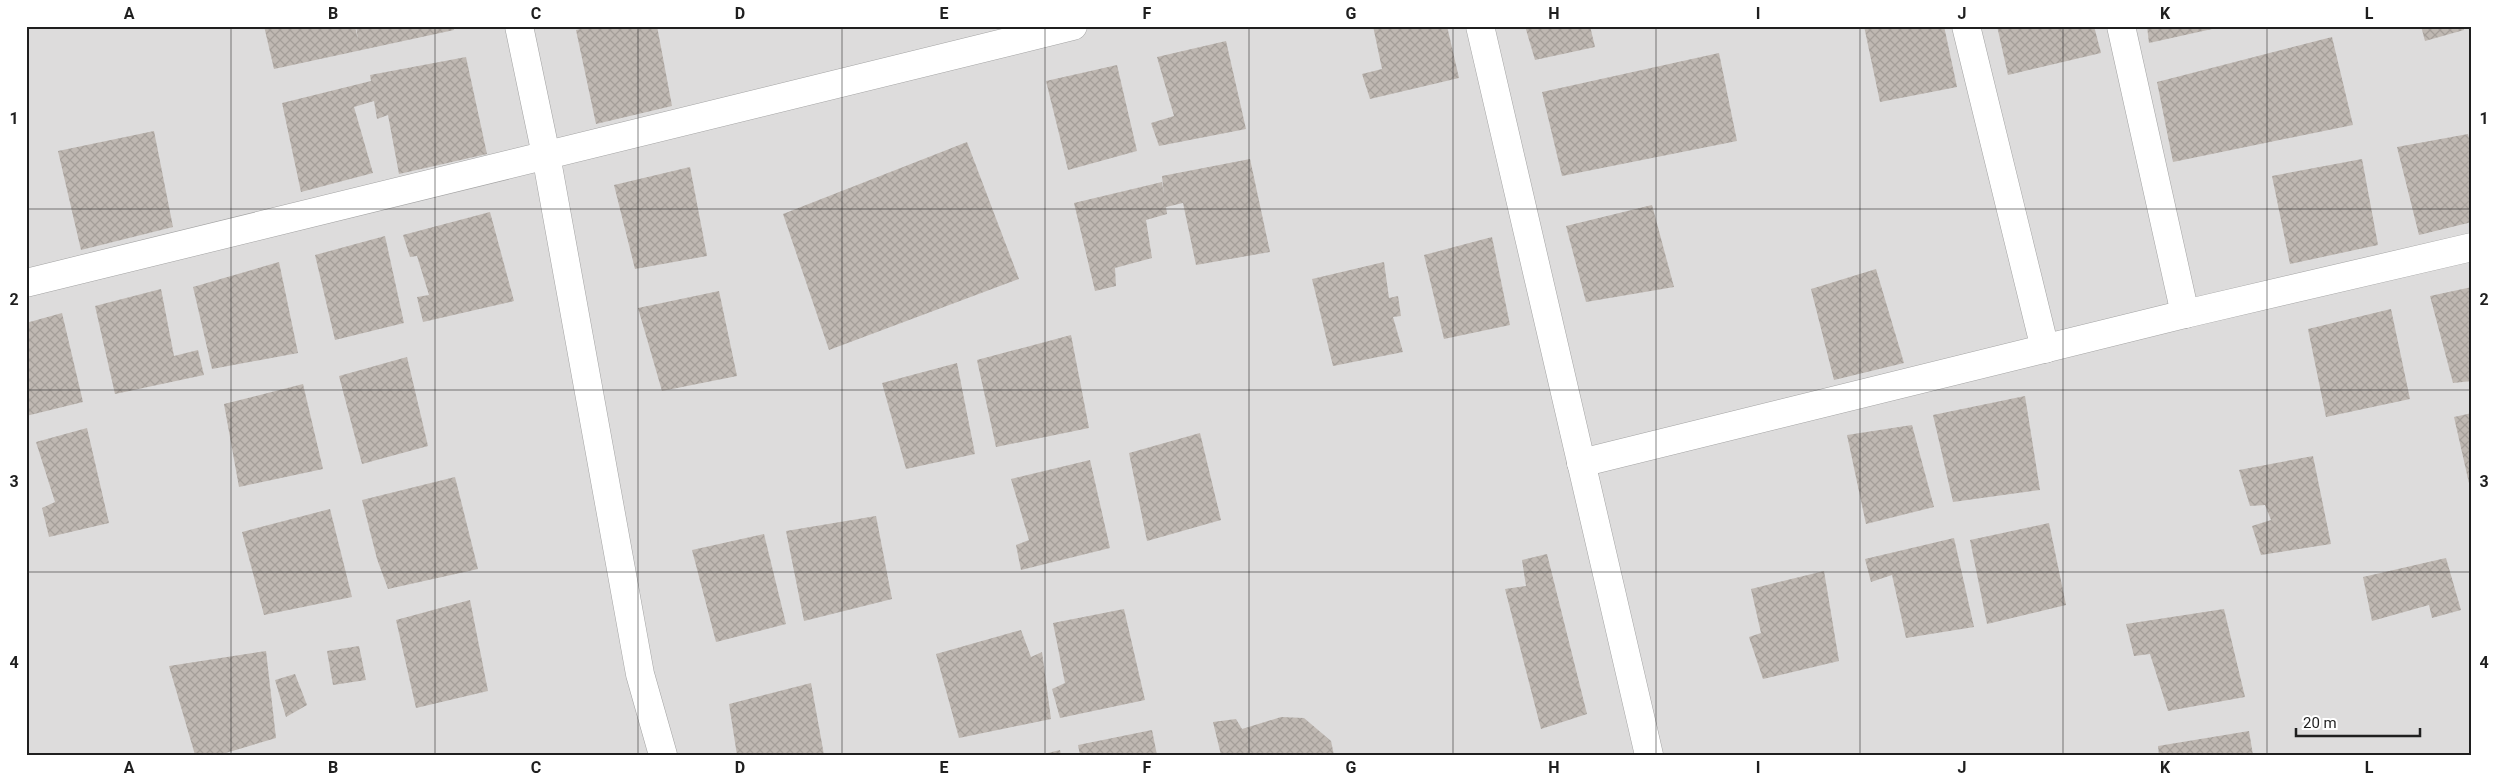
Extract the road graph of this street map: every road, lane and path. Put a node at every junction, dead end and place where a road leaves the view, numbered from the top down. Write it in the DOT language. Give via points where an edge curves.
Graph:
graph roads {
  1 [pos="519,26"];
  2 [pos="1073,26"];
  3 [pos="1480,26"];
  4 [pos="1966,26"];
  5 [pos="2121,26"];
  6 [pos="546,155"];
  7 [pos="2472,247"];
  8 [pos="26,283"];
  9 [pos="2185,314"];
  10 [pos="2045,349"];
  11 [pos="1581,463"];
  12 [pos="662,755"];
  13 [pos="1649,755"];
  1 -- 6 [label="street"];
  2 -- 6 [label="street"];
  3 -- 11 [label="street"];
  4 -- 10 [label="street"];
  5 -- 9 [label="street"];
  6 -- 8 [label="street"];
  6 -- 12 [label="street" via="640,674"];
  7 -- 9 [label="street"];
  9 -- 10 [label="street"];
  10 -- 11 [label="street"];
  11 -- 13 [label="street"];
}
